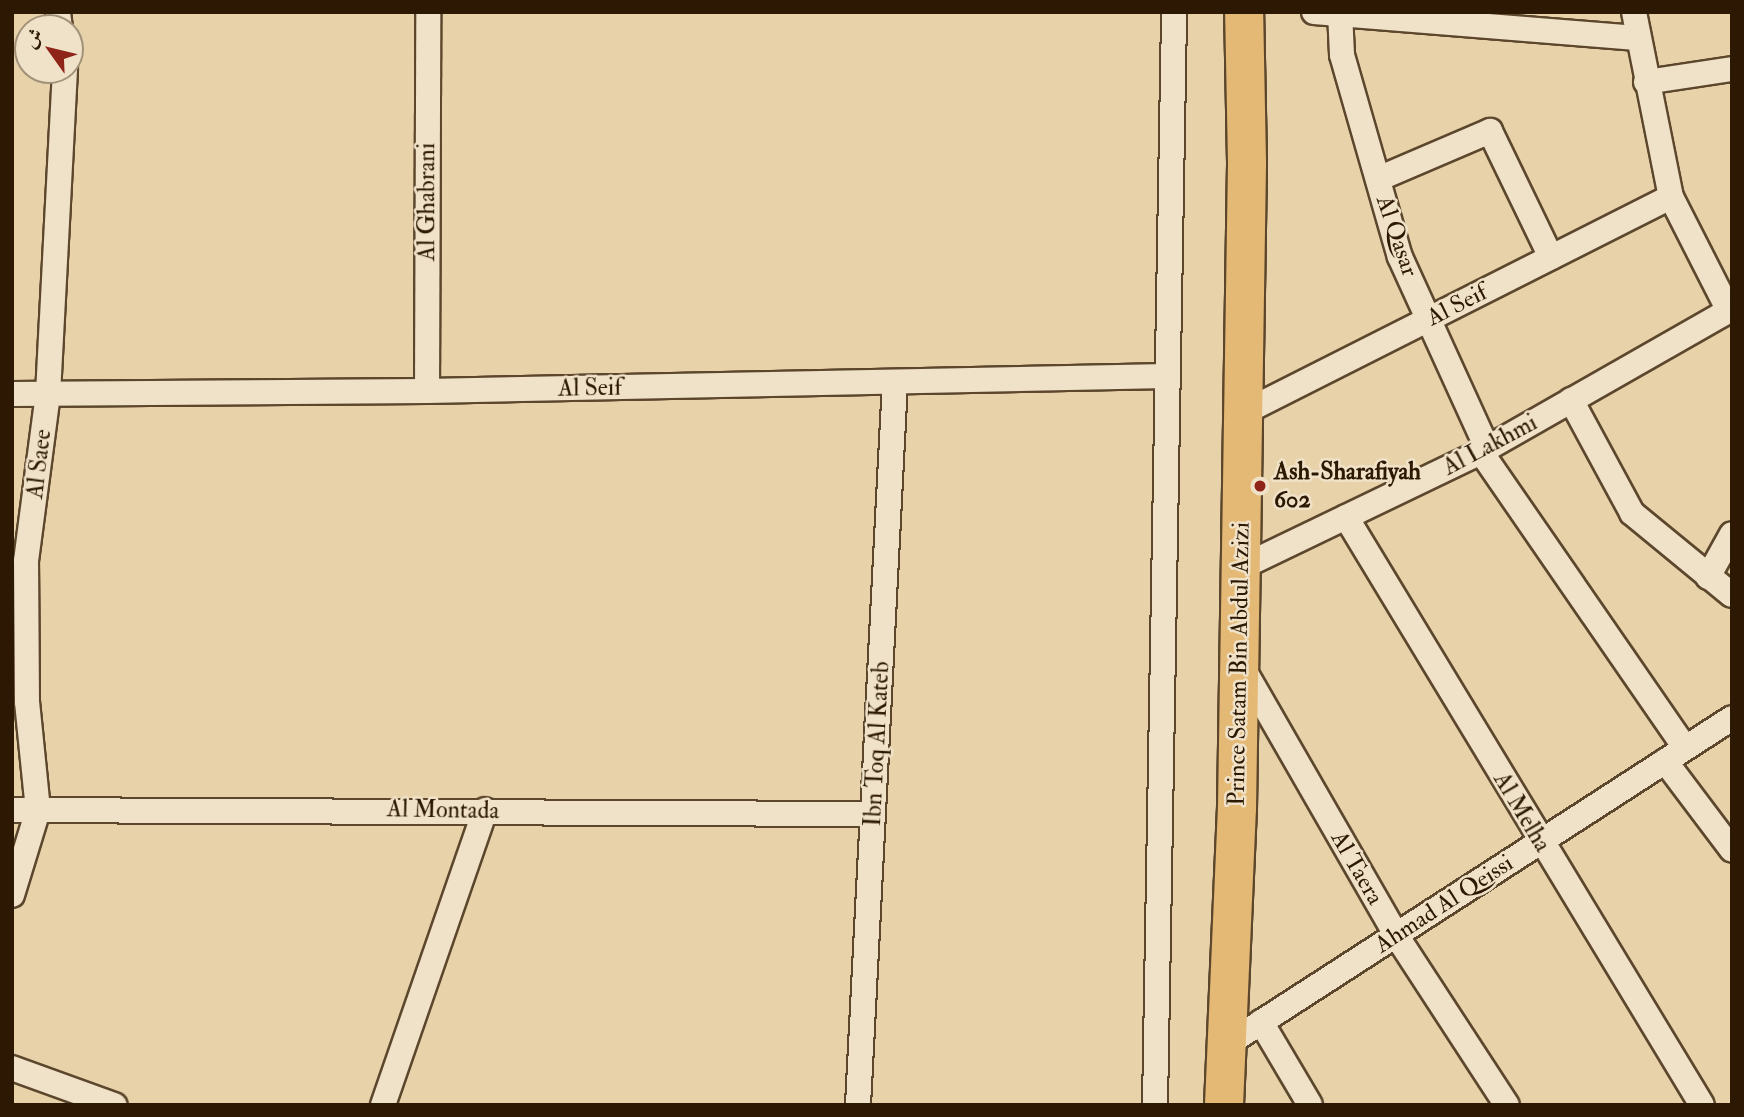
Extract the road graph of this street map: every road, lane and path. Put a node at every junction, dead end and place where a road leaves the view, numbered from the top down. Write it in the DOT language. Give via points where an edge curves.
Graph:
graph roads {
  1 [pos="428,12"];
  2 [pos="1174,12"];
  3 [pos="1244,12"];
  4 [pos="1314,12"];
  5 [pos="1634,12"];
  6 [pos="1340,14"];
  7 [pos="1637,38"];
  8 [pos="1732,69"];
  9 [pos="1646,82"];
  10 [pos="64,84"];
  11 [pos="1378,179"];
  12 [pos="1671,197"];
  13 [pos="1551,257"];
  14 [pos="1730,309"];
  15 [pos="1429,320"];
  16 [pos="1168,376"];
  17 [pos="895,382"];
  18 [pos="427,391"];
  19 [pos="12,394"];
  20 [pos="48,394"];
  21 [pos="1571,400"];
  22 [pos="1243,414"];
  23 [pos="1484,450"];
  24 [pos="1346,517"];
  25 [pos="1732,534"];
  26 [pos="1240,568"];
  27 [pos="1708,577"];
  28 [pos="1732,595"];
  29 [pos="1239,661"];
  30 [pos="1732,718"];
  31 [pos="1675,755"];
  32 [pos="12,810"];
  33 [pos="38,810"];
  34 [pos="485,810"];
  35 [pos="873,814"];
  36 [pos="1540,842"];
  37 [pos="1732,850"];
  38 [pos="12,895"];
  39 [pos="1396,935"];
  40 [pos="1261,1022"];
  41 [pos="1226,1045"];
  42 [pos="12,1068"];
  43 [pos="114,1105"];
  44 [pos="383,1105"];
  45 [pos="858,1105"];
  46 [pos="1155,1105"];
  47 [pos="1224,1105"];
  48 [pos="1310,1105"];
  49 [pos="1507,1105"];
  50 [pos="1702,1105"];
  1 -- 18 [label="street, Al Ghabrani"];
  2 -- 16 [label="street"];
  3 -- 22 [label="main road, Prince Satam Bin Abdul Azizi"];
  4 -- 6 [label="street"];
  5 -- 7 [label="street"];
  6 -- 7 [label="street"];
  6 -- 11 [label="street, Al Qasar" via="1342,55"];
  7 -- 9 [label="street"];
  8 -- 9 [label="street"];
  9 -- 12 [label="street"];
  10 -- 20 [label="street, Al Saee"];
  11 -- 13 [label="street" via="1490,131"];
  11 -- 15 [label="street, Al Qasar" via="1400,257"];
  12 -- 13 [label="street, Al Seif"];
  12 -- 14 [label="street"];
  13 -- 15 [label="street, Al Seif"];
  14 -- 21 [label="street, Al Lakhmi"];
  15 -- 22 [label="street, Al Seif"];
  15 -- 23 [label="street, Al Qasar"];
  16 -- 17 [label="street, Al Seif"];
  16 -- 46 [label="street"];
  17 -- 18 [label="street, Al Seif"];
  17 -- 35 [label="street, Ibn Toq Al Kateb"];
  18 -- 20 [label="street, Al Seif"];
  19 -- 20 [label="street, Al Seif"];
  20 -- 33 [label="street, Al Saee" via="26,561 27,702"];
  21 -- 23 [label="street, Al Lakhmi"];
  21 -- 27 [label="street" via="1632,513"];
  22 -- 26 [label="main road, Prince Satam Bin Abdul Azizi"];
  23 -- 24 [label="street, Al Lakhmi"];
  23 -- 31 [label="street, Al Qasar"];
  24 -- 26 [label="street, Al Lakhmi"];
  24 -- 36 [label="street, Al Melha"];
  25 -- 27 [label="street"];
  26 -- 29 [label="main road, Prince Satam Bin Abdul Azizi"];
  27 -- 28 [label="street"];
  29 -- 39 [label="street, Al Taera"];
  29 -- 41 [label="main road, Prince Satam Bin Abdul Azizi"];
  30 -- 31 [label="street, Ahmad Al Qeissi"];
  31 -- 36 [label="street, Ahmad Al Qeissi"];
  31 -- 37 [label="street, Al Qasar"];
  32 -- 33 [label="street, Al Montada"];
  33 -- 34 [label="street, Al Montada"];
  33 -- 38 [label="street, Al Saee"];
  34 -- 35 [label="street, Al Montada"];
  34 -- 44 [label="street"];
  35 -- 45 [label="street, Ibn Toq Al Kateb"];
  36 -- 39 [label="street, Ahmad Al Qeissi"];
  36 -- 50 [label="street, Al Melha"];
  39 -- 40 [label="street, Ahmad Al Qeissi"];
  39 -- 49 [label="street, Al Taera"];
  40 -- 41 [label="street, Ahmad Al Qeissi"];
  40 -- 48 [label="street"];
  41 -- 47 [label="main road, Prince Satam Bin Abdul Azizi"];
  42 -- 43 [label="street"];
}
